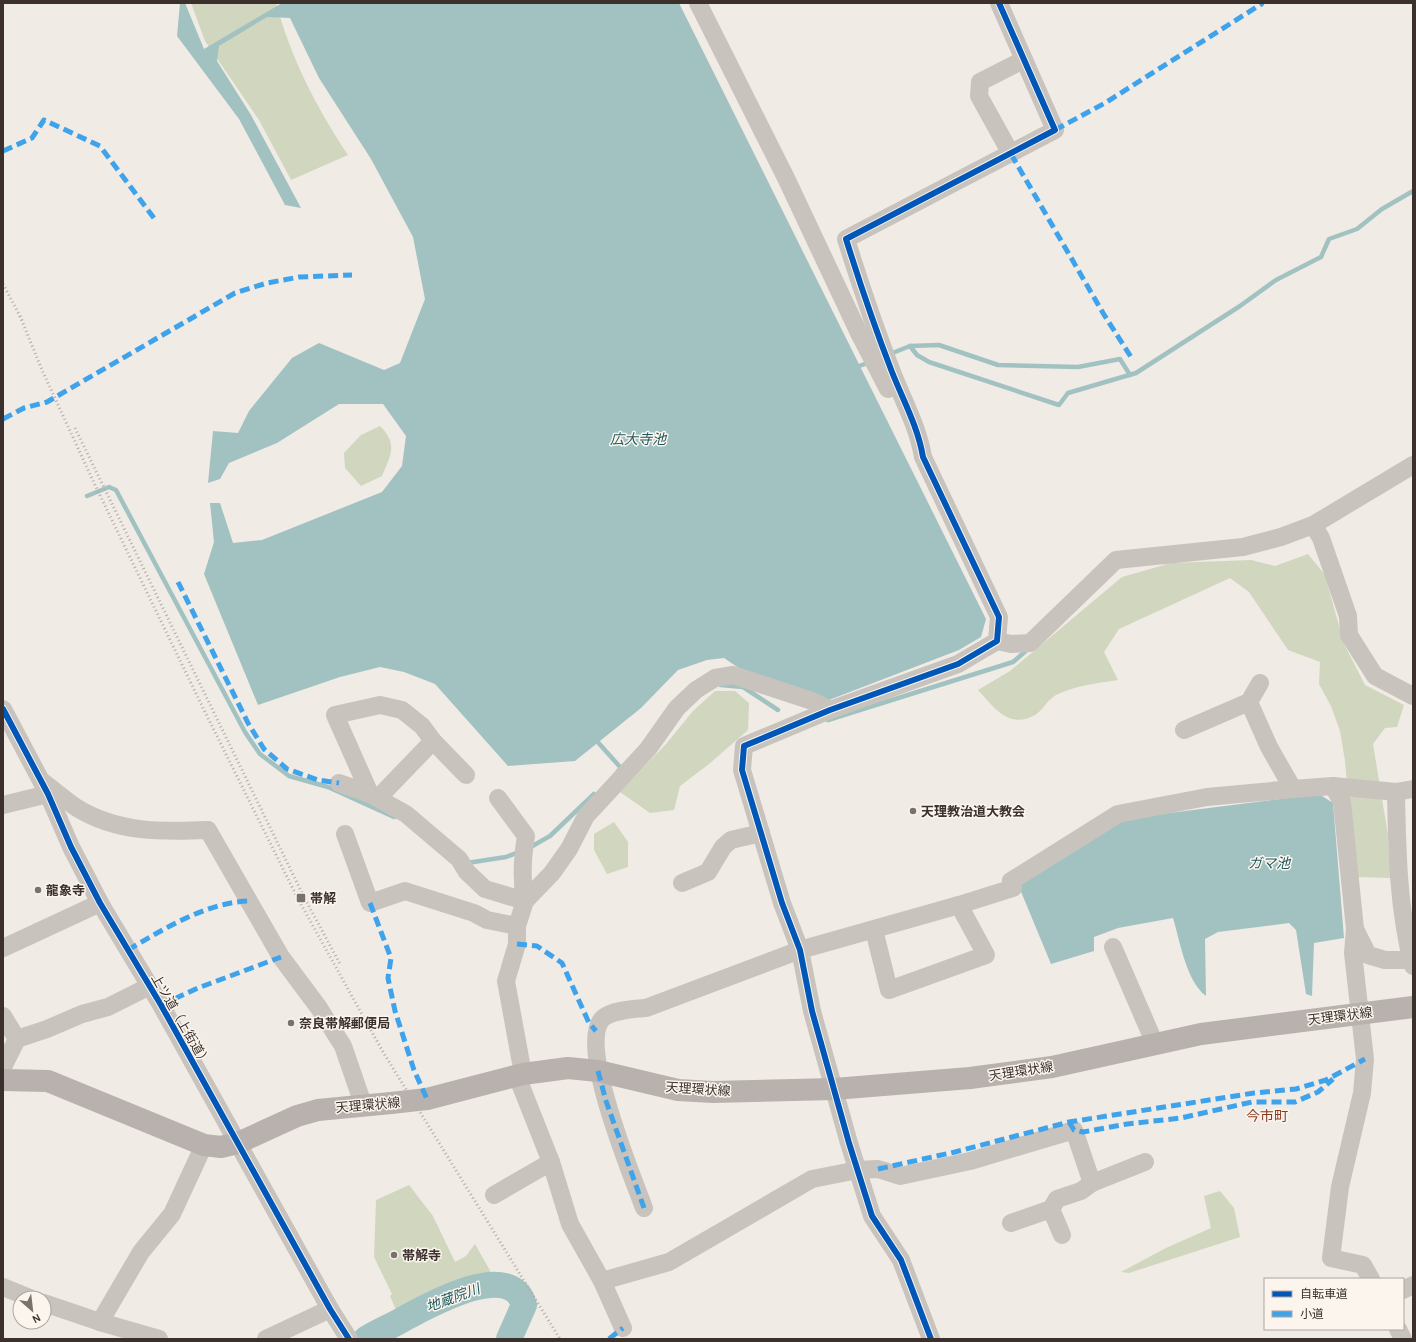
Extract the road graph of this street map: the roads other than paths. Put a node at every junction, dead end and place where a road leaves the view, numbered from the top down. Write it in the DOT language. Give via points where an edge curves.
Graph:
graph roads {
  1 [pos="698,3"];
  2 [pos="1000,3"];
  3 [pos="1023,60"];
  4 [pos="1011,154"];
  5 [pos="923,457"];
  6 [pos="1413,465"];
  7 [pos="1317,531"];
  8 [pos="997,641"];
  9 [pos="1260,683"];
  10 [pos="1413,696"];
  11 [pos="1249,702"];
  12 [pos="3,708"];
  13 [pos="830,710"];
  14 [pos="1184,730"];
  15 [pos="433,741"];
  16 [pos="466,775"];
  17 [pos="339,783"];
  18 [pos="1333,786"];
  19 [pos="44,787"];
  20 [pos="1293,789"];
  21 [pos="1404,790"];
  22 [pos="374,796"];
  23 [pos="498,798"];
  24 [pos="3,805"];
  25 [pos="761,833"];
  26 [pos="345,834"];
  27 [pos="682,883"];
  28 [pos="525,900"];
  29 [pos="100,903"];
  30 [pos="959,905"];
  31 [pos="517,926"];
  32 [pos="1355,929"];
  33 [pos="874,930"];
  34 [pos="1113,947"];
  35 [pos="3,948"];
  36 [pos="800,950"];
  37 [pos="1412,963"];
  38 [pos="150,986"];
  39 [pos="1413,1007"];
  40 [pos="1360,1013"];
  41 [pos="3,1016"];
  42 [pos="16,1039"];
  43 [pos="1155,1044"];
  44 [pos="3,1067"];
  45 [pos="598,1071"];
  46 [pos="520,1075"];
  47 [pos="3,1080"];
  48 [pos="834,1089"];
  49 [pos="363,1104"];
  50 [pos="238,1143"];
  51 [pos="204,1145"];
  52 [pos="551,1162"];
  53 [pos="1146,1162"];
  54 [pos="858,1170"];
  55 [pos="1092,1183"];
  56 [pos="494,1195"];
  57 [pos="644,1208"];
  58 [pos="1051,1209"];
  59 [pos="1011,1223"];
  60 [pos="1062,1234"];
  61 [pos="1370,1278"];
  62 [pos="602,1281"];
  63 [pos="1413,1285"];
  64 [pos="1404,1290"];
  65 [pos="52,1306"];
  66 [pos="330,1309"];
  67 [pos="100,1322"];
  68 [pos="623,1328"];
  69 [pos="1398,1330"];
  70 [pos="159,1339"];
  71 [pos="266,1339"];
  72 [pos="348,1339"];
  73 [pos="931,1339"];
  74 [pos="1403,1339"];
  1 -- 5 [label="street" via="786,178 858,331"];
  2 -- 3 [label="street"];
  3 -- 4 [label="street" via="1055,130"];
  3 -- 4 [label="street" via="980,82 979,96"];
  4 -- 5 [label="street" via="846,239 892,373 920,437"];
  5 -- 8 [label="street" via="999,617"];
  6 -- 7 [label="street"];
  7 -- 8 [label="street" via="1242,547 1116,560 1030,643 1010,644"];
  7 -- 10 [label="street" via="1348,616 1349,635 1375,676"];
  8 -- 13 [label="street" via="958,664"];
  9 -- 11 [label="street"];
  11 -- 14 [label="street"];
  11 -- 20 [label="street" via="1269,747"];
  12 -- 19 [label="street, 上ツ道（上街道）"];
  13 -- 25 [label="street" via="744,746 742,770"];
  13 -- 28 [label="street" via="812,701 733,675 715,678 696,690 677,708 648,749 586,816 569,849 552,873"];
  15 -- 16 [label="street"];
  15 -- 22 [label="street"];
  15 -- 22 [label="street" via="422,726 402,710 380,705 335,715"];
  17 -- 22 [label="street"];
  18 -- 20 [label="street"];
  18 -- 21 [label="street"];
  18 -- 32 [label="street" via="1342,802"];
  19 -- 24 [label="street"];
  19 -- 29 [label="street, 上ツ道（上街道）"];
  19 -- 49 [label="street" via="77,808 106,822 136,830 208,830 281,957 344,1046"];
  20 -- 30 [label="street" via="1207,797 1118,814 1011,881 1013,888"];
  21 -- 37 [label="street" via="1397,863"];
  22 -- 28 [label="street" via="406,814 485,889"];
  23 -- 28 [label="street" via="526,836 521,880"];
  25 -- 27 [label="street" via="731,840 723,847 708,872"];
  25 -- 36 [label="street" via="782,903"];
  26 -- 31 [label="street" via="370,903 405,890 487,920"];
  28 -- 31 [label="street"];
  29 -- 35 [label="street"];
  29 -- 38 [label="street, 上ツ道（上街道）"];
  30 -- 33 [label="street"];
  30 -- 33 [label="street" via="986,955 889,990"];
  31 -- 46 [label="street" via="517,944 506,981"];
  32 -- 37 [label="street" via="1368,955"];
  32 -- 40 [label="street" via="1353,953"];
  33 -- 36 [label="street"];
  34 -- 43 [label="street"];
  36 -- 45 [label="street" via="646,1008 626,1009 603,1019 596,1031"];
  36 -- 48 [label="street" via="812,1011"];
  38 -- 42 [label="street" via="108,1007"];
  38 -- 50 [label="street, 上ツ道（上街道）"];
  39 -- 40 [label="main road, 天理環状線"];
  40 -- 43 [label="main road, 天理環状線" via="1201,1034"];
  40 -- 61 [label="street" via="1365,1059 1362,1093 1340,1187 1332,1258 1363,1265"];
  41 -- 42 [label="street"];
  42 -- 44 [label="street"];
  43 -- 48 [label="main road, 天理環状線" via="1052,1066 970,1078"];
  45 -- 46 [label="main road, 天理環状線" via="568,1068"];
  45 -- 48 [label="main road, 天理環状線" via="678,1090 772,1092"];
  45 -- 57 [label="street"];
  46 -- 49 [label="main road, 天理環状線, bridge" via="427,1099"];
  46 -- 52 [label="street"];
  47 -- 51 [label="main road, 天理環状線" via="48,1082"];
  48 -- 54 [label="street"];
  49 -- 50 [label="main road, 天理環状線" via="318,1110 297,1116"];
  50 -- 51 [label="main road, 天理環状線" via="221,1147"];
  50 -- 66 [label="street, 上ツ道（上街道）"];
  51 -- 67 [label="street" via="172,1214 141,1252"];
  52 -- 56 [label="street"];
  52 -- 62 [label="street" via="570,1224"];
  53 -- 55 [label="street"];
  54 -- 55 [label="street" via="878,1169 900,1176 970,1161 1074,1130"];
  54 -- 62 [label="street" via="812,1179 669,1262"];
  54 -- 73 [label="street" via="872,1216 901,1260"];
  55 -- 58 [label="street" via="1081,1191 1057,1199"];
  58 -- 59 [label="street"];
  58 -- 60 [label="street"];
  62 -- 68 [label="street"];
  63 -- 64 [label="street"];
  65 -- 67 [label="street"];
  66 -- 71 [label="street"];
  66 -- 72 [label="street, 上ツ道（上街道）"];
  67 -- 70 [label="street"];
  69 -- 74 [label="street"];
}
